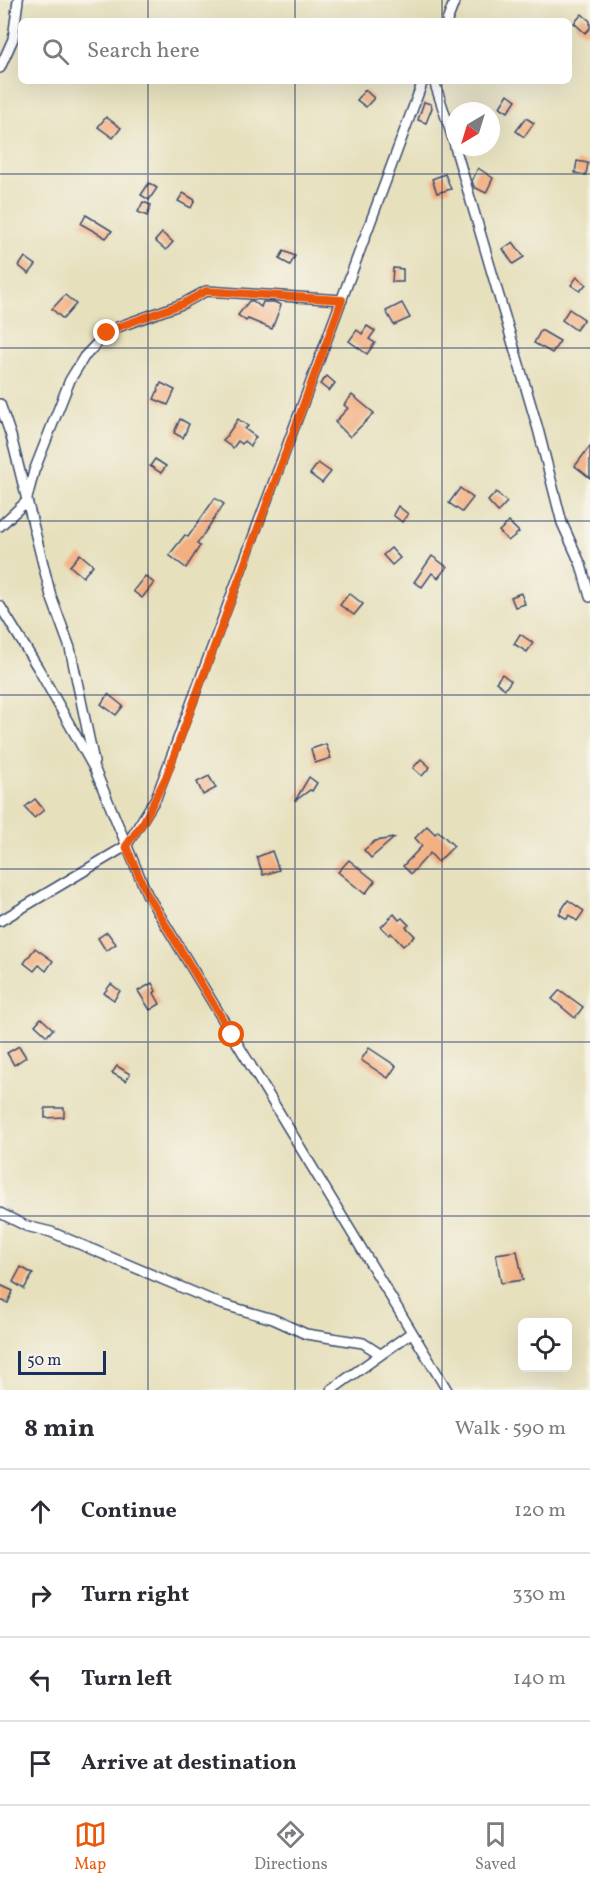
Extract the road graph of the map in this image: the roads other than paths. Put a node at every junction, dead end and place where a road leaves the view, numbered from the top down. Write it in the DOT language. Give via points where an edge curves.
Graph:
graph roads {
  1 [pos="18,0"];
  2 [pos="455,0"];
  3 [pos="448,18"];
  4 [pos="0,68"];
  5 [pos="422,84"];
  6 [pos="435,84"];
  7 [pos="446,118"];
  8 [pos="458,156"];
  9 [pos="342,300"];
  10 [pos="0,404"];
  11 [pos="26,502"];
  12 [pos="0,526"];
  13 [pos="590,597"];
  14 [pos="0,606"];
  15 [pos="95,770"];
  16 [pos="126,846"];
  17 [pos="0,921"];
  18 [pos="0,1214"];
  19 [pos="411,1333"];
  20 [pos="380,1354"];
  21 [pos="331,1390"];
  22 [pos="447,1390"];
  1 -- 4 [label="street" via="13,39"];
  2 -- 3 [label="street"];
  5 -- 9 [label="street"];
  6 -- 7 [label="street"];
  8 -- 13 [label="street" via="562,523"];
  9 -- 11 [label="street" via="206,291 107,333 84,357 70,380"];
  9 -- 16 [label="street" via="166,777 144,821"];
  10 -- 11 [label="street"];
  11 -- 12 [label="street"];
  11 -- 15 [label="street" via="51,596 70,648"];
  14 -- 15 [label="street"];
  15 -- 16 [label="street"];
  16 -- 17 [label="street"];
  16 -- 19 [label="street" via="147,894"];
  18 -- 20 [label="street" via="221,1305 273,1319 306,1335 363,1344"];
  19 -- 20 [label="street"];
  19 -- 22 [label="street"];
  20 -- 21 [label="street"];
}
